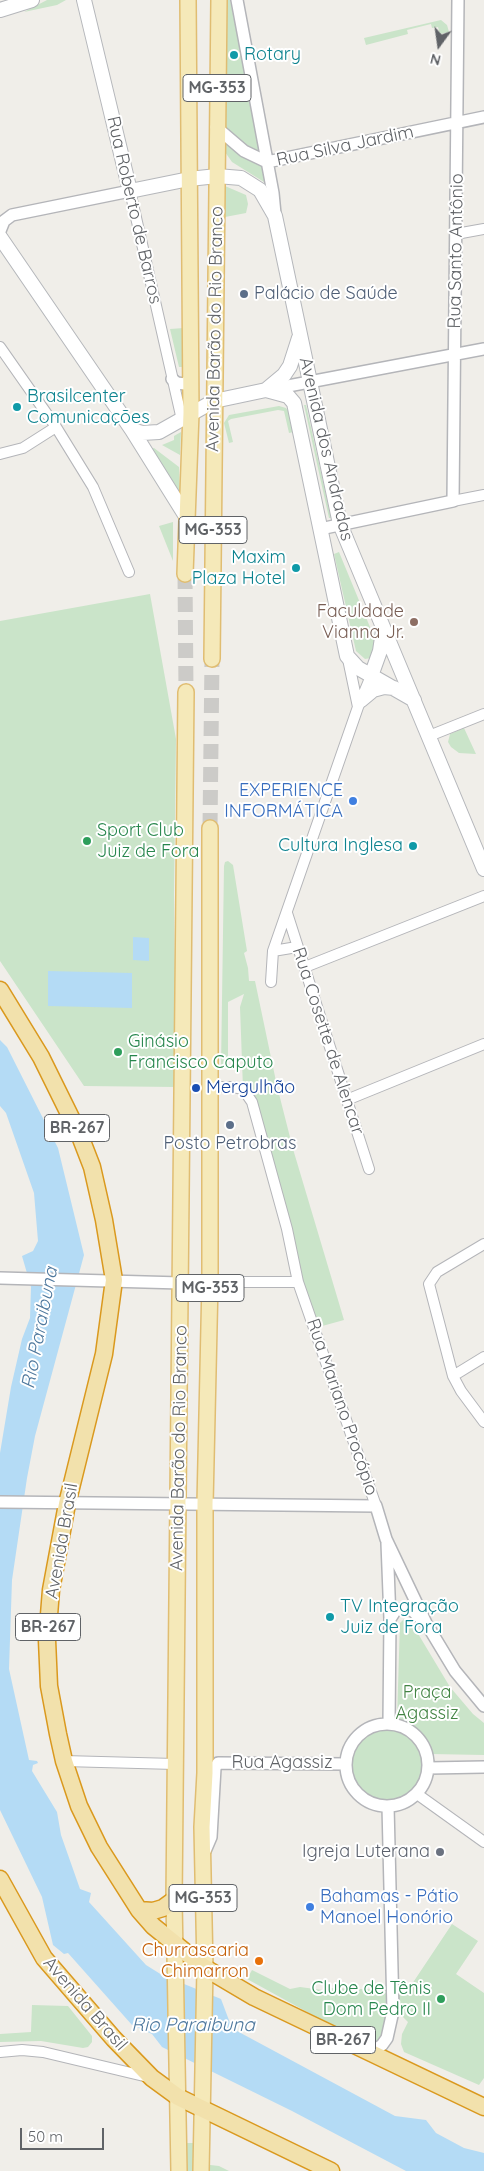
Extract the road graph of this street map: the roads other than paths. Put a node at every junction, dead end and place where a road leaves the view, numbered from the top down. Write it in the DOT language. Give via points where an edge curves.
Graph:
graph roads {
  1 [pos="84,0"];
  2 [pos="188,0"];
  3 [pos="219,0"];
  4 [pos="237,0"];
  5 [pos="458,0"];
  6 [pos="27,2"];
  7 [pos="0,10"];
  8 [pos="484,117"];
  9 [pos="457,122"];
  10 [pos="216,127"];
  11 [pos="267,162"];
  12 [pos="217,176"];
  13 [pos="189,179"];
  14 [pos="130,191"];
  15 [pos="275,216"];
  16 [pos="484,229"];
  17 [pos="0,231"];
  18 [pos="456,234"];
  19 [pos="0,237"];
  20 [pos="300,334"];
  21 [pos="0,347"];
  22 [pos="484,349"];
  23 [pos="455,354"];
  24 [pos="191,377"];
  25 [pos="172,379"];
  26 [pos="310,382"];
  27 [pos="266,390"];
  28 [pos="214,402"];
  29 [pos="186,416"];
  30 [pos="56,427"];
  31 [pos="132,430"];
  32 [pos="0,454"];
  33 [pos="484,495"];
  34 [pos="453,501"];
  35 [pos="187,518"];
  36 [pos="340,524"];
  37 [pos="320,528"];
  38 [pos="129,572"];
  39 [pos="186,574"];
  40 [pos="383,630"];
  41 [pos="348,656"];
  42 [pos="212,659"];
  43 [pos="372,676"];
  44 [pos="397,688"];
  45 [pos="186,692"];
  46 [pos="415,701"];
  47 [pos="360,703"];
  48 [pos="484,714"];
  49 [pos="429,736"];
  50 [pos="210,828"];
  51 [pos="484,869"];
  52 [pos="484,896"];
  53 [pos="287,913"];
  54 [pos="298,947"];
  55 [pos="272,951"];
  56 [pos="305,967"];
  57 [pos="271,982"];
  58 [pos="0,990"];
  59 [pos="484,1044"];
  60 [pos="211,1087"];
  61 [pos="349,1099"];
  62 [pos="370,1169"];
  63 [pos="484,1244"];
  64 [pos="5,1279"];
  65 [pos="108,1280"];
  66 [pos="210,1282"];
  67 [pos="298,1282"];
  68 [pos="181,1283"];
  69 [pos="484,1357"];
  70 [pos="453,1376"];
  71 [pos="484,1422"];
  72 [pos="0,1502"];
  73 [pos="62,1504"];
  74 [pos="180,1504"];
  75 [pos="205,1504"];
  76 [pos="376,1506"];
  77 [pos="386,1539"];
  78 [pos="390,1619"];
  79 [pos="426,1622"];
  80 [pos="484,1706"];
  81 [pos="389,1723"];
  82 [pos="64,1761"];
  83 [pos="175,1764"];
  84 [pos="346,1764"];
  85 [pos="484,1767"];
  86 [pos="429,1768"];
  87 [pos="417,1794"];
  88 [pos="388,1806"];
  89 [pos="484,1842"];
  90 [pos="202,1858"];
  91 [pos="0,1879"];
  92 [pos="174,1900"];
  93 [pos="139,1910"];
  94 [pos="176,1945"];
  95 [pos="205,1968"];
  96 [pos="0,2052"];
  97 [pos="370,2052"];
  98 [pos="152,2078"];
  99 [pos="178,2097"];
  100 [pos="203,2100"];
  101 [pos="484,2107"];
  102 [pos="178,2170"];
  103 [pos="201,2171"];
  104 [pos="331,2171"];
  1 -- 14 [label="main road, Rua Roberto de Barros"];
  2 -- 13 [label="main road, Avenida Barão do Rio Branco"];
  3 -- 10 [label="main road, Avenida Barão do Rio Branco / MG-353"];
  4 -- 11 [label="street, Avenida dos Andradas"];
  5 -- 9 [label="street, Rua Santo Antônio"];
  6 -- 7 [label="main road"];
  8 -- 9 [label="street, Rua Silva Jardim"];
  9 -- 11 [label="street, Rua Silva Jardim"];
  9 -- 18 [label="street, Rua Santo Antônio"];
  10 -- 11 [label="street, Rua Silva Jardim" via="244,151"];
  10 -- 12 [label="main road, Avenida Barão do Rio Branco / MG-353"];
  11 -- 15 [label="street, Avenida dos Andradas"];
  12 -- 13 [label="main road, Avenida dos Andradas"];
  12 -- 15 [label="main road, Avenida dos Andradas" via="241,178 251,183 264,196"];
  12 -- 28 [label="main road, Avenida Barão do Rio Branco / MG-353"];
  13 -- 14 [label="main road"];
  13 -- 24 [label="main road, Avenida Barão do Rio Branco"];
  14 -- 17 [label="street" via="12,215 4,221"];
  14 -- 25 [label="street, Rua Roberto de Barros"];
  15 -- 20 [label="main road, Avenida dos Andradas"];
  16 -- 18 [label="street"];
  18 -- 23 [label="street, Rua Santo Antônio"];
  19 -- 31 [label="main road"];
  20 -- 26 [label="main road, Avenida dos Andradas"];
  20 -- 27 [label="main road" via="290,366"];
  21 -- 30 [label="street"];
  22 -- 23 [label="street"];
  23 -- 26 [label="street"];
  23 -- 34 [label="street, Rua Santo Antônio"];
  24 -- 25 [label="street" via="185,384"];
  24 -- 29 [label="main road, Avenida Barão do Rio Branco"];
  25 -- 29 [label="street, Rua Roberto de Barros"];
  26 -- 27 [label="street"];
  26 -- 36 [label="main road, Avenida dos Andradas"];
  27 -- 28 [label="main road"];
  27 -- 37 [label="main road, Avenida dos Andradas" via="288,396 294,403"];
  28 -- 29 [label="main road"];
  28 -- 42 [label="main road, Avenida Barão do Rio Branco / MG-353"];
  29 -- 31 [label="main road" via="159,432 142,434"];
  29 -- 35 [label="main road, Avenida Barão do Rio Branco"];
  30 -- 32 [label="street" via="23,448"];
  30 -- 38 [label="street" via="93,487"];
  31 -- 35 [label="main road"];
  33 -- 34 [label="street"];
  34 -- 36 [label="street"];
  35 -- 39 [label="main road, Avenida Barão do Rio Branco"];
  36 -- 37 [label="street"];
  36 -- 40 [label="main road, Avenida dos Andradas"];
  37 -- 41 [label="main road, Avenida dos Andradas"];
  40 -- 43 [label="main road"];
  40 -- 46 [label="main road, Avenida dos Andradas"];
  41 -- 43 [label="main road" via="358,668"];
  41 -- 47 [label="street"];
  43 -- 44 [label="main road"];
  43 -- 47 [label="street"];
  44 -- 46 [label="main road"];
  44 -- 47 [label="main road" via="373,690"];
  45 -- 68 [label="main road, Avenida Barão do Rio Branco"];
  46 -- 49 [label="main road, Avenida dos Andradas"];
  47 -- 53 [label="street"];
  48 -- 49 [label="street"];
  49 -- 51 [label="main road, Avenida dos Andradas"];
  50 -- 60 [label="main road, Avenida Barão do Rio Branco / MG-353"];
  52 -- 56 [label="street"];
  53 -- 54 [label="street, Rua Cosette de Alencar"];
  53 -- 55 [label="street"];
  54 -- 55 [label="street"];
  54 -- 56 [label="street, Rua Cosette de Alencar"];
  55 -- 57 [label="street"];
  56 -- 61 [label="street, Rua Cosette de Alencar"];
  58 -- 65 [label="highway, Avenida Brasil / BR-267" via="41,1056 92,1167 104,1220"];
  59 -- 61 [label="street"];
  60 -- 66 [label="main road, Avenida Barão do Rio Branco / MG-353"];
  60 -- 67 [label="street, Rua Mariano Procópio" via="243,1089 252,1102 287,1228"];
  61 -- 62 [label="street, Rua Cosette de Alencar"];
  63 -- 70 [label="street" via="437,1272 429,1284"];
  64 -- 65 [label="street"];
  65 -- 68 [label="street"];
  65 -- 73 [label="highway, Avenida Brasil / BR-267" via="104,1354"];
  66 -- 67 [label="street"];
  66 -- 75 [label="main road, Avenida Barão do Rio Branco / MG-353"];
  67 -- 76 [label="street, Rua Mariano Procópio"];
  68 -- 74 [label="main road, Avenida Barão do Rio Branco"];
  69 -- 70 [label="street"];
  70 -- 71 [label="street" via="460,1391"];
  72 -- 73 [label="street"];
  73 -- 74 [label="street"];
  73 -- 82 [label="highway, Avenida Brasil / BR-267" via="47,1640 49,1686"];
  74 -- 75 [label="street"];
  74 -- 83 [label="main road, Avenida Barão do Rio Branco"];
  75 -- 76 [label="street"];
  75 -- 90 [label="main road, Avenida Barão do Rio Branco / MG-353"];
  76 -- 77 [label="street, Rua Mariano Procópio"];
  77 -- 78 [label="street"];
  77 -- 79 [label="street, Rua Mariano Procópio"];
  78 -- 79 [label="street" via="395,1611 404,1608"];
  78 -- 81 [label="street"];
  79 -- 80 [label="street, Rua Mariano Procópio" via="445,1657"];
  81 -- 84 [label="street" via="370,1727 355,1738"];
  81 -- 86 [label="street" via="403,1726 416,1734 425,1746"];
  82 -- 83 [label="street"];
  82 -- 93 [label="highway, Avenida Brasil / BR-267" via="79,1806 99,1847"];
  83 -- 92 [label="main road, Avenida Barão do Rio Branco"];
  84 -- 88 [label="street" via="351,1785 358,1794 377,1805"];
  84 -- 90 [label="street, Rua Agassiz" via="218,1763 210,1837"];
  85 -- 86 [label="street"];
  86 -- 87 [label="street"];
  87 -- 88 [label="street" via="401,1804"];
  87 -- 89 [label="street"];
  88 -- 97 [label="street" via="393,2012 387,2038"];
  90 -- 95 [label="main road, Avenida Barão do Rio Branco / MG-353"];
  91 -- 98 [label="highway, Avenida Brasil" via="44,1958"];
  92 -- 93 [label="highway" via="153,1911"];
  92 -- 94 [label="main road, Avenida Barão do Rio Branco"];
  93 -- 94 [label="highway, Avenida Brasil / BR-267"];
  94 -- 95 [label="highway, Avenida Brasil / BR-267"];
  94 -- 99 [label="main road, Avenida Barão do Rio Branco"];
  95 -- 97 [label="highway, Avenida Brasil / BR-267" via="254,1997"];
  95 -- 100 [label="main road, Avenida Barão do Rio Branco / MG-353"];
  96 -- 98 [label="street" via="43,2052"];
  97 -- 101 [label="highway, Avenida Brasil / BR-267"];
  98 -- 99 [label="highway, Avenida Brasil"];
  99 -- 100 [label="highway, Avenida Brasil"];
  99 -- 102 [label="main road"];
  100 -- 103 [label="main road"];
  100 -- 104 [label="highway, Avenida Brasil"];
}
